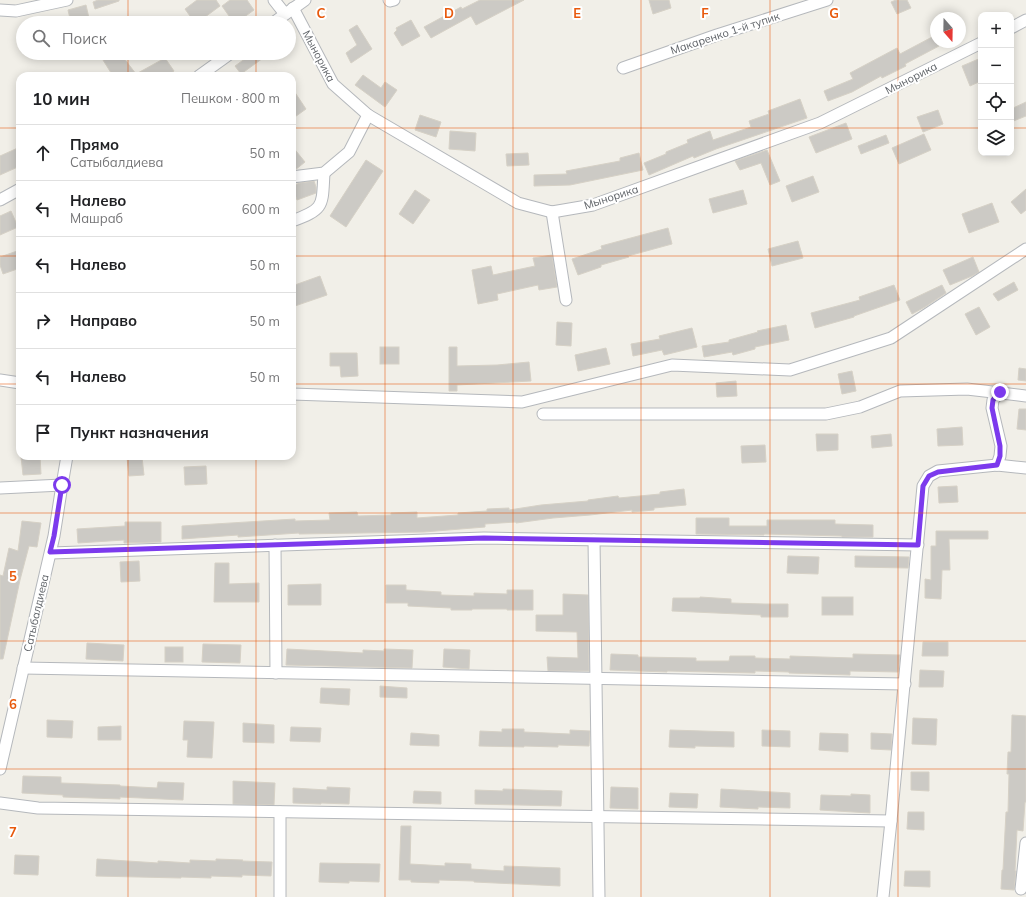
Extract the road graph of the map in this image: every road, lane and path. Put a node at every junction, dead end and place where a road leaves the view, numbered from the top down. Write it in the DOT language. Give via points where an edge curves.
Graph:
graph roads {
  1 [pos="68,0"];
  2 [pos="274,0"];
  3 [pos="305,0"];
  4 [pos="389,0"];
  5 [pos="394,0"];
  6 [pos="827,0"];
  7 [pos="0,10"];
  8 [pos="290,11"];
  9 [pos="283,16"];
  10 [pos="293,16"];
  11 [pos="1026,20"];
  12 [pos="296,21"];
  13 [pos="1014,26"];
  14 [pos="978,44"];
  15 [pos="221,60"];
  16 [pos="623,68"];
  17 [pos="205,72"];
  18 [pos="368,115"];
  19 [pos="324,172"];
  20 [pos="296,176"];
  21 [pos="16,191"];
  22 [pos="0,200"];
  23 [pos="552,212"];
  24 [pos="296,219"];
  25 [pos="1026,249"];
  26 [pos="566,300"];
  27 [pos="0,380"];
  28 [pos="16,382"];
  29 [pos="1000,392"];
  30 [pos="296,394"];
  31 [pos="1026,396"];
  32 [pos="543,414"];
  33 [pos="66,460"];
  34 [pos="997,465"];
  35 [pos="1026,468"];
  36 [pos="62,485"];
  37 [pos="0,488"];
  38 [pos="594,540"];
  39 [pos="275,545"];
  40 [pos="918,545"];
  41 [pos="50,552"];
  42 [pos="24,668"];
  43 [pos="276,673"];
  44 [pos="596,678"];
  45 [pos="905,684"];
  46 [pos="0,769"];
  47 [pos="0,803"];
  48 [pos="280,812"];
  49 [pos="598,817"];
  50 [pos="892,821"];
  51 [pos="1026,843"];
  52 [pos="1021,889"];
  53 [pos="280,897"];
  54 [pos="599,897"];
  55 [pos="883,897"];
  1 -- 7 [label="street" via="16,11"];
  2 -- 8 [label="street, Мынорика"];
  3 -- 8 [label="street"];
  4 -- 5 [label="street"];
  6 -- 16 [label="street, Макаренко 1-й тупик" via="717,34"];
  8 -- 9 [label="street"];
  8 -- 10 [label="street, Мынорика"];
  11 -- 13 [label="street"];
  12 -- 18 [label="street, Мынорика" via="332,84"];
  14 -- 23 [label="street, Мынорика" via="820,123 593,205"];
  15 -- 17 [label="street"];
  18 -- 19 [label="street" via="349,152"];
  18 -- 23 [label="street, Мынорика" via="518,203"];
  19 -- 20 [label="street"];
  19 -- 24 [label="street" via="323,200 317,210"];
  21 -- 22 [label="street"];
  23 -- 26 [label="street"];
  25 -- 30 [label="street" via="891,338 790,370 672,365 522,402"];
  27 -- 28 [label="street"];
  29 -- 31 [label="street"];
  29 -- 32 [label="street" via="967,388 900,392 860,407 826,414"];
  29 -- 34 [label="street" via="993,400 992,408 1000,446"];
  33 -- 36 [label="street, Сатыбалдиева"];
  34 -- 35 [label="street"];
  34 -- 40 [label="street" via="938,472 929,476 923,486"];
  36 -- 37 [label="street"];
  36 -- 41 [label="street, Сатыбалдиева"];
  38 -- 39 [label="street" via="484,538"];
  38 -- 40 [label="street"];
  38 -- 44 [label="street"];
  39 -- 41 [label="street"];
  39 -- 43 [label="street"];
  40 -- 45 [label="street"];
  41 -- 42 [label="street, Сатыбалдиева"];
  42 -- 43 [label="street"];
  42 -- 46 [label="street, Сатыбалдиева"];
  43 -- 44 [label="street"];
  44 -- 45 [label="street"];
  44 -- 49 [label="street"];
  45 -- 50 [label="street"];
  47 -- 48 [label="street" via="38,808"];
  48 -- 49 [label="street"];
  48 -- 53 [label="street"];
  49 -- 50 [label="street"];
  49 -- 54 [label="street"];
  50 -- 55 [label="street"];
  51 -- 52 [label="street"];
}
